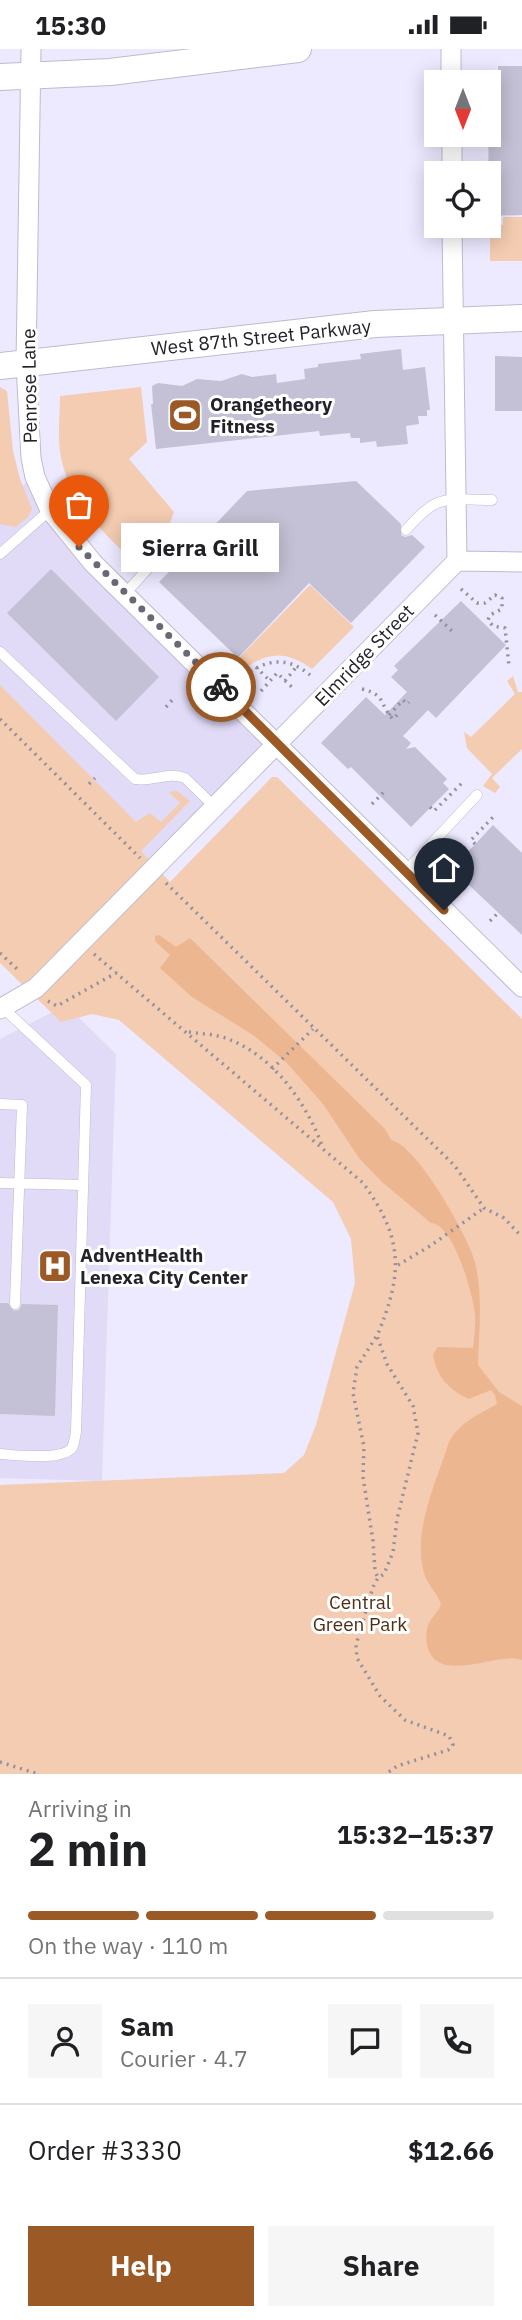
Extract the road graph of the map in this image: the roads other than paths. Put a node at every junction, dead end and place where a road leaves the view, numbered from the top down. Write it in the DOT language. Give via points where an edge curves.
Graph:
graph roads {
  1 [pos="32,49"];
  2 [pos="299,49"];
  3 [pos="451,49"];
  4 [pos="452,70"];
  5 [pos="32,76"];
  6 [pos="0,77"];
  7 [pos="452,238"];
  8 [pos="522,318"];
  9 [pos="453,319"];
  10 [pos="26,364"];
  11 [pos="0,366"];
  12 [pos="458,500"];
  13 [pos="492,500"];
  14 [pos="50,510"];
  15 [pos="406,530"];
  16 [pos="0,554"];
  17 [pos="180,561"];
  18 [pos="457,561"];
  19 [pos="522,562"];
  20 [pos="125,594"];
  21 [pos="0,652"];
  22 [pos="278,743"];
  23 [pos="477,795"];
  24 [pos="215,807"];
  25 [pos="406,871"];
  26 [pos="522,987"];
  27 [pos="1,1008"];
  28 [pos="0,1104"];
  29 [pos="0,1183"];
  30 [pos="20,1184"];
  31 [pos="83,1185"];
  32 [pos="15,1304"];
  33 [pos="0,1454"];
  1 -- 5 [label="street, Penrose Lane"];
  2 -- 5 [label="main road" via="110,72"];
  3 -- 4 [label="street"];
  5 -- 6 [label="main road"];
  5 -- 10 [label="street, Penrose Lane"];
  7 -- 9 [label="street"];
  8 -- 9 [label="main road, West 87th Street Parkway"];
  9 -- 10 [label="main road, West 87th Street Parkway"];
  9 -- 12 [label="street"];
  10 -- 11 [label="main road, West 87th Street Parkway"];
  10 -- 14 [label="street, Penrose Lane" via="31,459"];
  12 -- 13 [label="lane"];
  12 -- 15 [label="lane" via="437,500"];
  12 -- 18 [label="street"];
  14 -- 16 [label="lane"];
  14 -- 20 [label="street, Penrose Lane"];
  17 -- 20 [label="lane" via="159,556"];
  18 -- 19 [label="street"];
  18 -- 22 [label="street, Elmridge Street"];
  20 -- 22 [label="street, Penrose Lane"];
  21 -- 24 [label="lane" via="135,779 185,778"];
  22 -- 24 [label="street, Elmridge Street"];
  22 -- 25 [label="street, Penrose Lane"];
  23 -- 25 [label="lane"];
  24 -- 27 [label="street, Elmridge Street" via="41,994"];
  25 -- 26 [label="street, Penrose Lane"];
  27 -- 31 [label="lane" via="86,1085"];
  28 -- 30 [label="lane" via="22,1105"];
  29 -- 30 [label="lane"];
  30 -- 31 [label="lane"];
  30 -- 32 [label="lane"];
  31 -- 33 [label="lane" via="73,1447 54,1456"];
}
